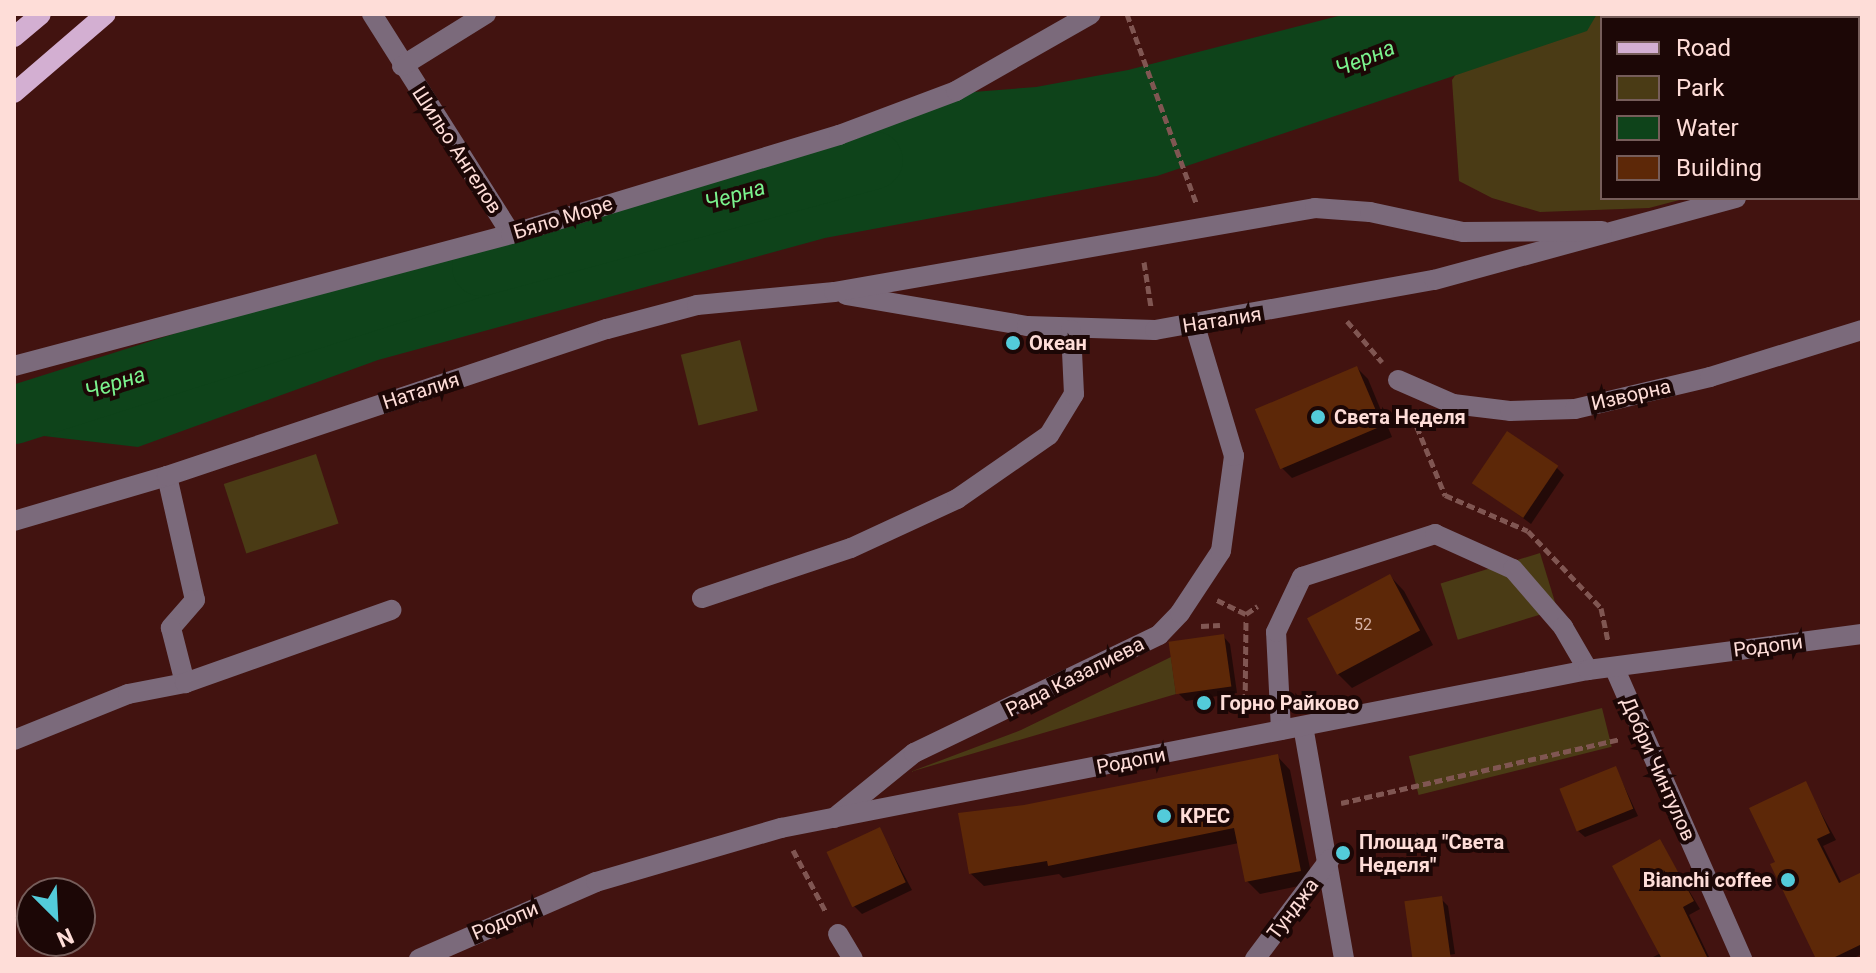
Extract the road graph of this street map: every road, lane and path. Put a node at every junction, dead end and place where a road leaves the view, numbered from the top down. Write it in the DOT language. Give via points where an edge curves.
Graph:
graph roads {
  1 [pos="41,14"];
  2 [pos="106,14"];
  3 [pos="372,14"];
  4 [pos="486,14"];
  5 [pos="1091,14"];
  6 [pos="1127,14"];
  7 [pos="1068,18"];
  8 [pos="14,37"];
  9 [pos="402,66"];
  10 [pos="14,93"];
  11 [pos="1728,200"];
  12 [pos="1199,210"];
  13 [pos="1602,231"];
  14 [pos="511,234"];
  15 [pos="834,292"];
  16 [pos="1330,302"];
  17 [pos="1195,326"];
  18 [pos="1071,330"];
  19 [pos="1862,330"];
  20 [pos="14,366"];
  21 [pos="1398,380"];
  22 [pos="167,476"];
  23 [pos="14,521"];
  24 [pos="1206,595"];
  25 [pos="702,598"];
  26 [pos="391,610"];
  27 [pos="1862,634"];
  28 [pos="1614,667"];
  29 [pos="1588,670"];
  30 [pos="185,683"];
  31 [pos="1303,726"];
  32 [pos="1281,730"];
  33 [pos="1641,734"];
  34 [pos="1245,739"];
  35 [pos="14,740"];
  36 [pos="1321,808"];
  37 [pos="830,821"];
  38 [pos="781,828"];
  39 [pos="1330,859"];
  40 [pos="838,934"];
  41 [pos="419,959"];
  42 [pos="853,959"];
  43 [pos="1255,959"];
  44 [pos="1344,959"];
  45 [pos="1742,959"];
  1 -- 8 [label="main road"];
  2 -- 10 [label="main road"];
  3 -- 9 [label="street, Шильо Ангелов"];
  4 -- 9 [label="street, Шильо Ангелов"];
  5 -- 7 [label="street, Бяло Море"];
  6 -- 12 [label="path"];
  7 -- 14 [label="street, Бяло Море" via="1012,63 941,96 839,135"];
  9 -- 14 [label="street, Шильо Ангелов"];
  11 -- 13 [label="street, Наталия"];
  13 -- 15 [label="street, Наталия" via="1463,232 1370,212 1315,208"];
  13 -- 16 [label="street, Наталия" via="1467,271"];
  14 -- 20 [label="street, Бяло Море"];
  15 -- 18 [label="street, Наталия" via="940,314"];
  15 -- 22 [label="street, Наталия" via="697,305 607,329"];
  16 -- 17 [label="street, Наталия"];
  16 -- 21 [label="path"];
  17 -- 18 [label="street, Наталия"];
  17 -- 37 [label="street, Рада Казалиева" via="1234,456 1221,551 1180,613 1159,635 914,753"];
  18 -- 25 [label="street" via="1074,394 1049,435 943,505 851,548"];
  19 -- 21 [label="street, Изворна" via="1710,377 1575,409 1510,411 1453,404"];
  21 -- 28 [label="path" via="1445,495 1528,531 1601,608"];
  22 -- 23 [label="street, Наталия"];
  22 -- 30 [label="street" via="195,600 171,628"];
  24 -- 34 [label="path" via="1246,616"];
  26 -- 30 [label="street"];
  27 -- 28 [label="street, Родопи"];
  28 -- 29 [label="street, Родопи"];
  28 -- 33 [label="street, Добри Чинтулов"];
  29 -- 31 [label="street, Родопи"];
  29 -- 32 [label="street" via="1563,627 1513,569 1435,534 1302,577 1276,632"];
  30 -- 35 [label="street" via="128,694"];
  31 -- 32 [label="street, Родопи"];
  31 -- 36 [label="street"];
  32 -- 34 [label="street, Родопи"];
  33 -- 36 [label="path"];
  33 -- 45 [label="street, Добри Чинтулов"];
  34 -- 37 [label="street, Родопи"];
  36 -- 39 [label="street"];
  37 -- 38 [label="street, Родопи"];
  38 -- 40 [label="path"];
  38 -- 41 [label="street, Родопи" via="596,882"];
  39 -- 43 [label="street, Тунджа"];
  39 -- 44 [label="street"];
  40 -- 42 [label="street"];
}
